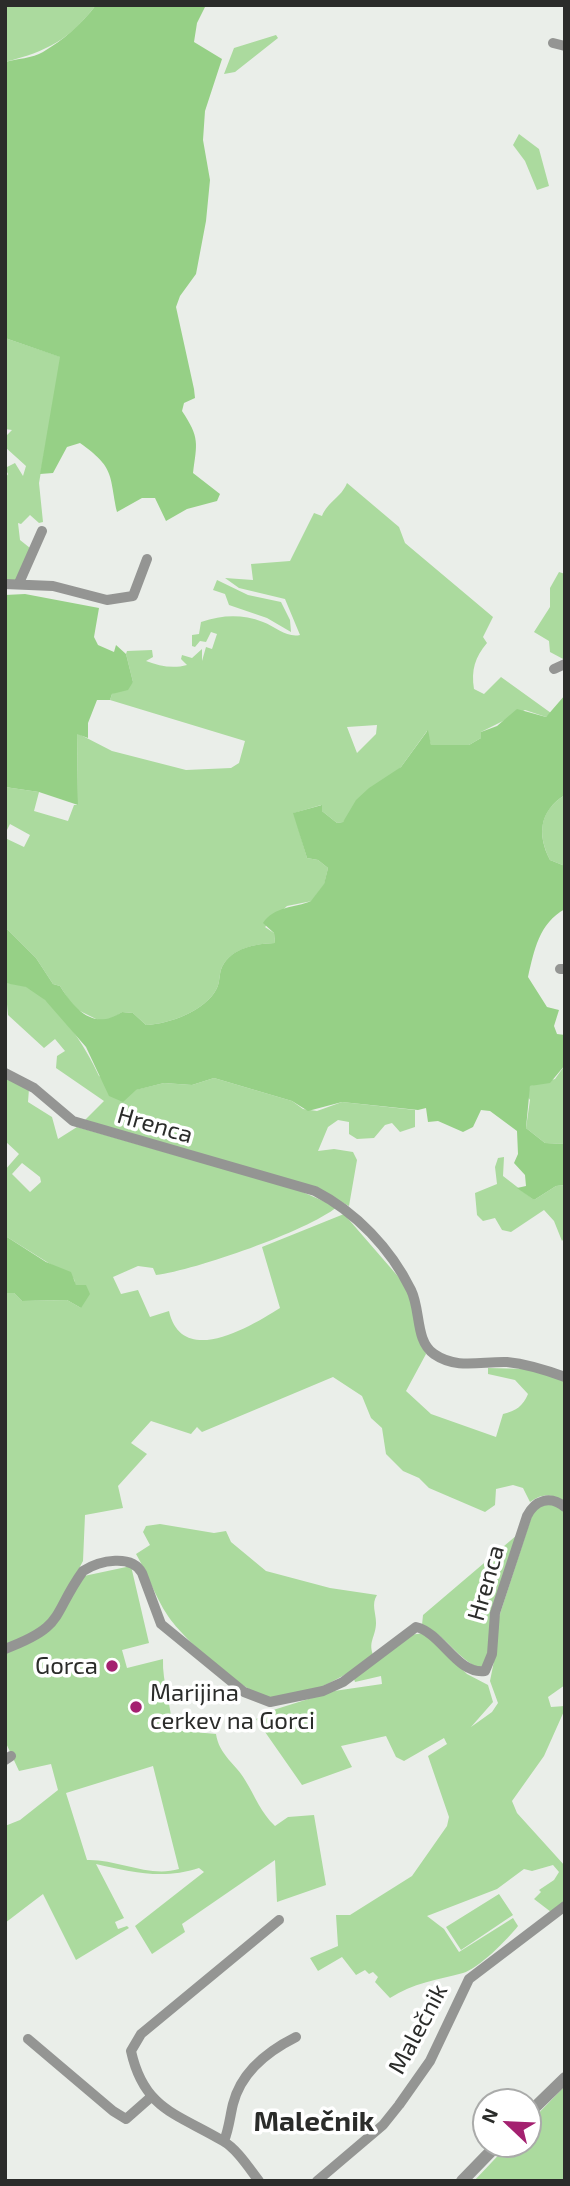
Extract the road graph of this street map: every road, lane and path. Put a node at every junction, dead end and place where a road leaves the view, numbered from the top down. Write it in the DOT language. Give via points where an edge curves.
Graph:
graph roads {
  1 [pos="553,43"];
  2 [pos="565,46"];
  3 [pos="42,531"];
  4 [pos="147,559"];
  5 [pos="19,583"];
  6 [pos="5,584"];
  7 [pos="565,664"];
  8 [pos="554,670"];
  9 [pos="5,1073"];
  10 [pos="565,1377"];
  11 [pos="565,1507"];
  12 [pos="5,1649"];
  13 [pos="565,1906"];
  14 [pos="279,1920"];
  15 [pos="296,2037"];
  16 [pos="28,2039"];
  17 [pos="565,2078"];
  18 [pos="151,2097"];
  19 [pos="542,2100"];
  20 [pos="224,2141"];
  21 [pos="484,2158"];
  22 [pos="259,2181"];
  23 [pos="317,2181"];
  24 [pos="462,2181"];
  1 -- 2 [label="street"];
  3 -- 5 [label="street"];
  4 -- 5 [label="street" via="133,596 107,600 53,586"];
  5 -- 6 [label="street"];
  7 -- 8 [label="street"];
  9 -- 10 [label="street, Hrenca" via="34,1088 73,1121 315,1192 345,1208 359,1219 412,1290 425,1345 432,1353 455,1364 505,1362"];
  11 -- 12 [label="street, Hrenca" via="547,1499 536,1503 527,1516 495,1613 492,1654 485,1671 468,1668 433,1634 416,1628 343,1682 281,1702 258,1699 161,1624 138,1565 129,1561 83,1571 47,1630"];
  13 -- 23 [label="street, Malečnik" via="469,1979 430,2061 398,2105 375,2132"];
  14 -- 18 [label="street" via="135,2039 132,2059"];
  15 -- 20 [label="street" via="264,2056 243,2080"];
  16 -- 18 [label="street" via="126,2119"];
  17 -- 19 [label="street"];
  18 -- 20 [label="street" via="188,2124"];
  20 -- 22 [label="street"];
  21 -- 24 [label="street"];
}
